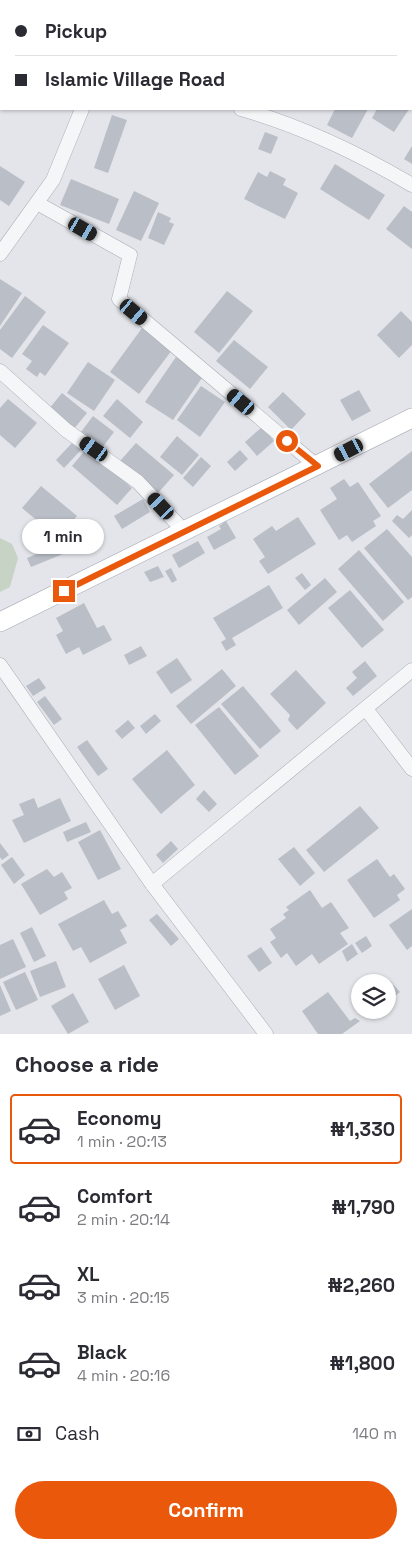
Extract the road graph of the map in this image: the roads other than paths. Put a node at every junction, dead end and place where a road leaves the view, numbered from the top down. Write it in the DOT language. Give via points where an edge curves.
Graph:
graph roads {
  1 [pos="82,110"];
  2 [pos="243,110"];
  3 [pos="412,186"];
  4 [pos="37,202"];
  5 [pos="0,254"];
  6 [pos="0,371"];
  7 [pos="412,418"];
  8 [pos="318,466"];
  9 [pos="184,531"];
  10 [pos="0,622"];
  11 [pos="0,665"];
  12 [pos="412,670"];
  13 [pos="366,709"];
  14 [pos="412,769"];
  15 [pos="152,884"];
  16 [pos="266,1034"];
  1 -- 4 [label="street" via="53,180"];
  2 -- 3 [label="street" via="293,125 343,147"];
  4 -- 5 [label="street"];
  4 -- 8 [label="street" via="130,255 119,300"];
  6 -- 9 [label="street" via="66,430 138,482"];
  7 -- 8 [label="street"];
  8 -- 9 [label="street"];
  9 -- 10 [label="street"];
  11 -- 15 [label="street"];
  12 -- 13 [label="street"];
  13 -- 14 [label="street"];
  13 -- 15 [label="street"];
  15 -- 16 [label="street"];
}
